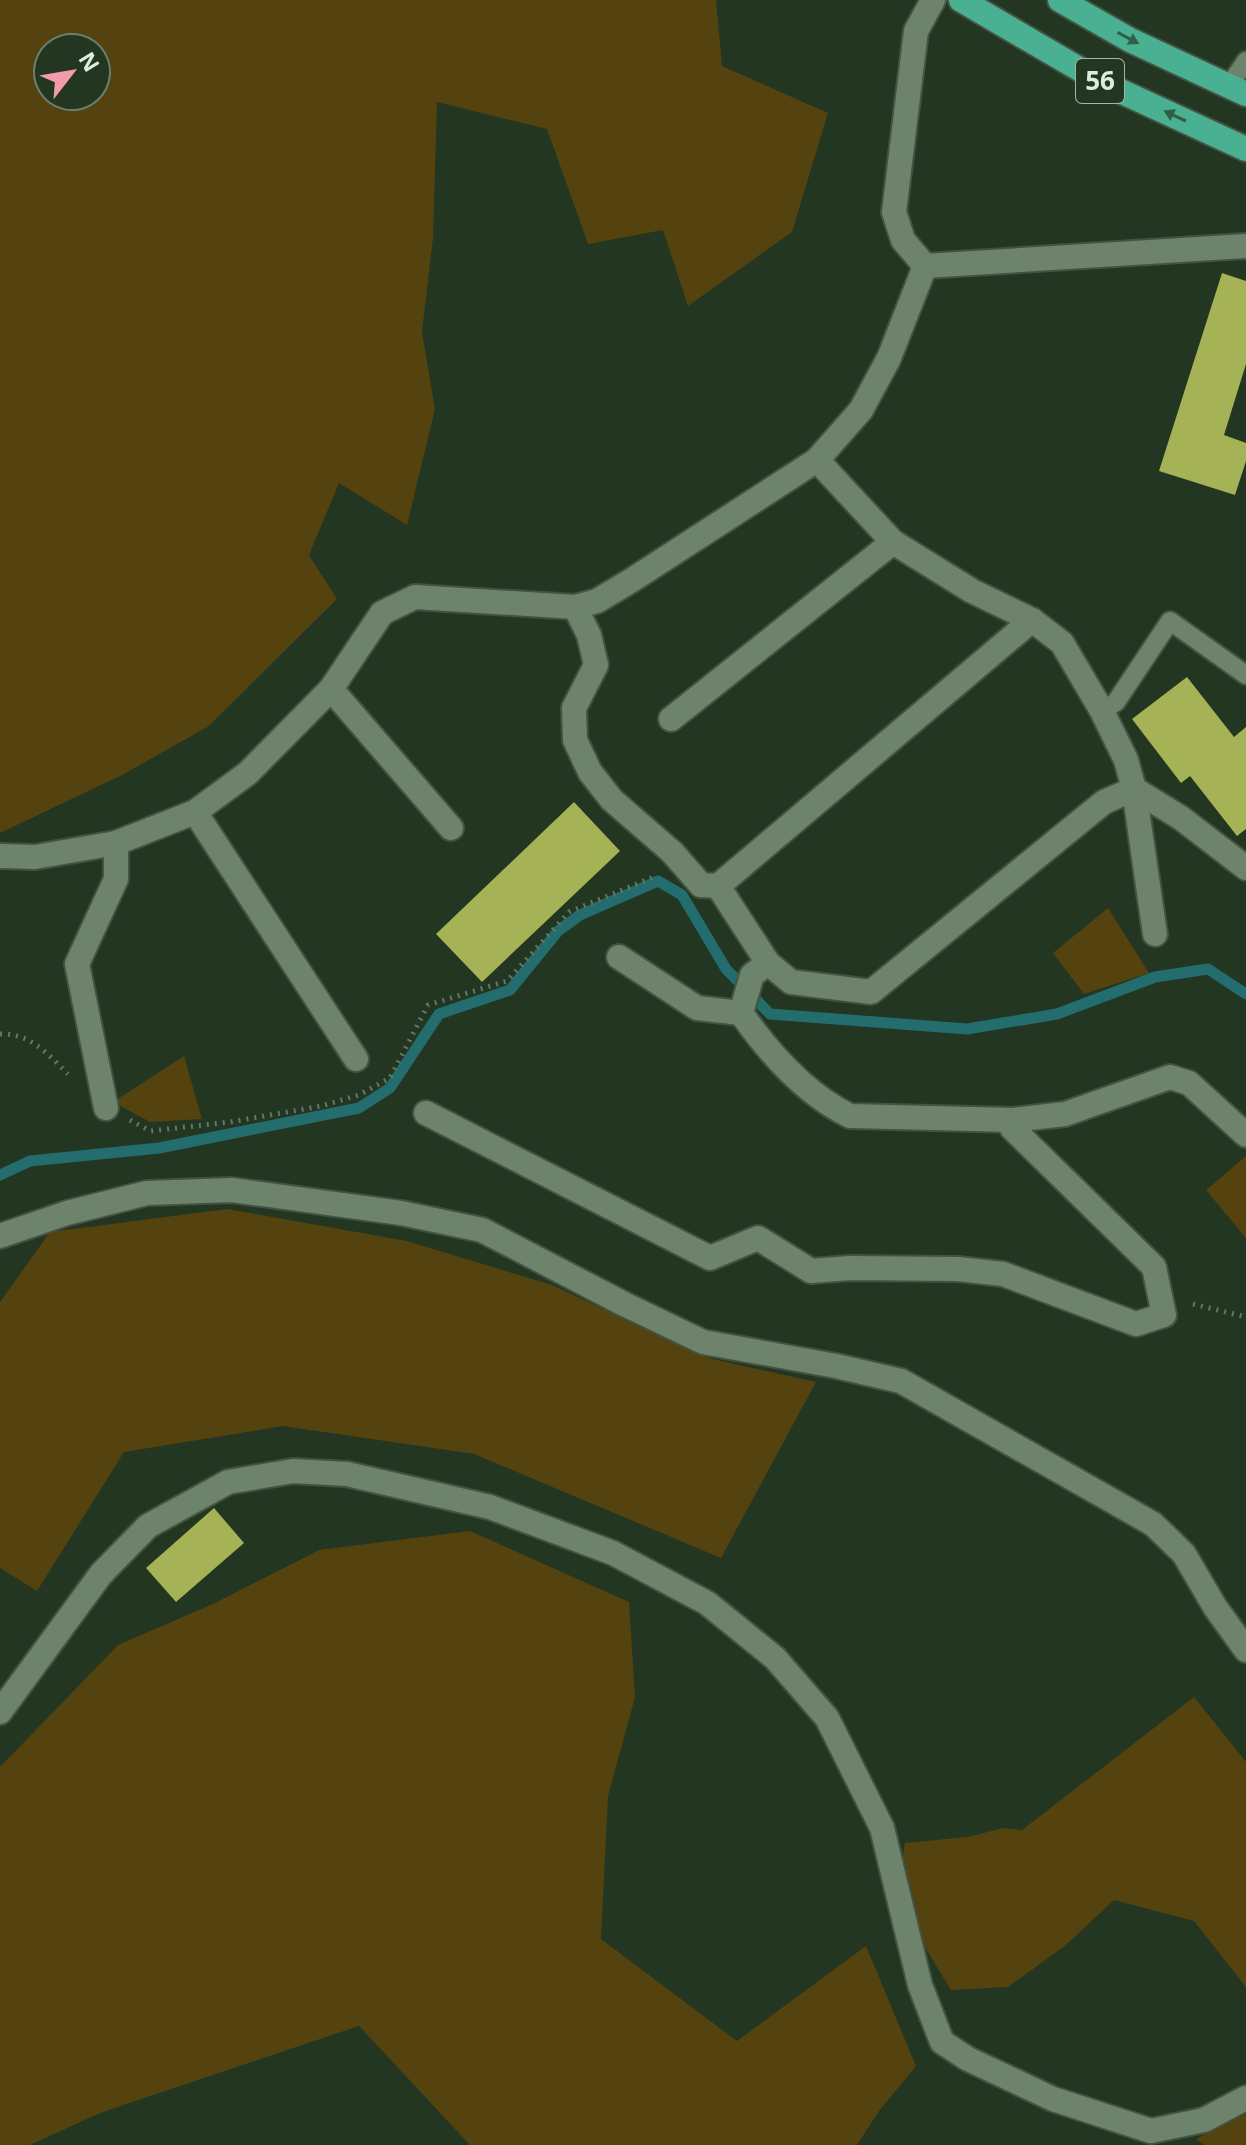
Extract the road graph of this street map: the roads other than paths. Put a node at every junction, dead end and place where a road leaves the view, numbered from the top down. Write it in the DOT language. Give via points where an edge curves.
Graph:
graph roads {
  1 [pos="933,0"];
  2 [pos="961,0"];
  3 [pos="1060,0"];
  4 [pos="1246,61"];
  5 [pos="1237,90"];
  6 [pos="1246,149"];
  7 [pos="1246,246"];
  8 [pos="925,266"];
  9 [pos="817,460"];
  10 [pos="893,542"];
  11 [pos="575,607"];
  12 [pos="1032,620"];
  13 [pos="1246,675"];
  14 [pos="331,689"];
  15 [pos="1102,711"];
  16 [pos="671,719"];
  17 [pos="1134,789"];
  18 [pos="195,812"];
  19 [pos="451,828"];
  20 [pos="116,843"];
  21 [pos="0,856"];
  22 [pos="1246,868"];
  23 [pos="718,886"];
  24 [pos="1155,934"];
  25 [pos="619,957"];
  26 [pos="760,969"];
  27 [pos="742,1009"];
  28 [pos="356,1059"];
  29 [pos="106,1108"];
  30 [pos="426,1113"];
  31 [pos="1013,1120"];
  32 [pos="1246,1135"];
  33 [pos="0,1236"];
  34 [pos="1246,1650"];
  35 [pos="0,1712"];
  36 [pos="1246,2098"];
  37 [pos="1183,2135"];
  1 -- 8 [label="street" via="916,31 894,212 903,240"];
  6 -- 2 [label="highway, 56, one-way" via="1105,84"];
  3 -- 5 [label="highway, 56, one-way"];
  4 -- 5 [label="lane"];
  7 -- 8 [label="street"];
  8 -- 9 [label="street" via="889,358 861,410"];
  9 -- 10 [label="street"];
  9 -- 11 [label="street" via="632,580"];
  10 -- 12 [label="street" via="972,591"];
  10 -- 16 [label="street"];
  11 -- 14 [label="street" via="415,597 382,613"];
  11 -- 23 [label="street" via="596,665 574,708 575,740 590,772 701,885"];
  12 -- 15 [label="street" via="1062,643"];
  12 -- 23 [label="street"];
  13 -- 15 [label="lane" via="1170,621 1116,702"];
  14 -- 18 [label="street" via="248,773"];
  14 -- 19 [label="street"];
  15 -- 17 [label="street"];
  17 -- 22 [label="street"];
  17 -- 24 [label="street"];
  17 -- 26 [label="street" via="1104,802 871,992 791,982"];
  18 -- 20 [label="street"];
  18 -- 28 [label="street"];
  20 -- 21 [label="street" via="35,857"];
  20 -- 29 [label="street" via="116,879 77,964"];
  23 -- 26 [label="street"];
  25 -- 27 [label="street" via="697,1008"];
  26 -- 27 [label="street"];
  27 -- 31 [label="street" via="765,1046 828,1105 850,1116"];
  30 -- 31 [label="street" via="710,1258 758,1238 811,1271 958,1269 1003,1274 1136,1324 1164,1315 1154,1267 1012,1128"];
  31 -- 32 [label="street" via="1065,1114 1170,1077 1189,1083"];
  33 -- 34 [label="street" via="147,1193 232,1190 482,1230 703,1342 901,1381 1153,1524 1184,1554"];
  35 -- 37 [label="street" via="101,1574 148,1526 228,1482 293,1471 347,1474 490,1507 613,1553 707,1603 775,1658 827,1718 882,1828 920,1985 942,2042 1053,2099 1151,2131"];
  36 -- 37 [label="street"];
}
